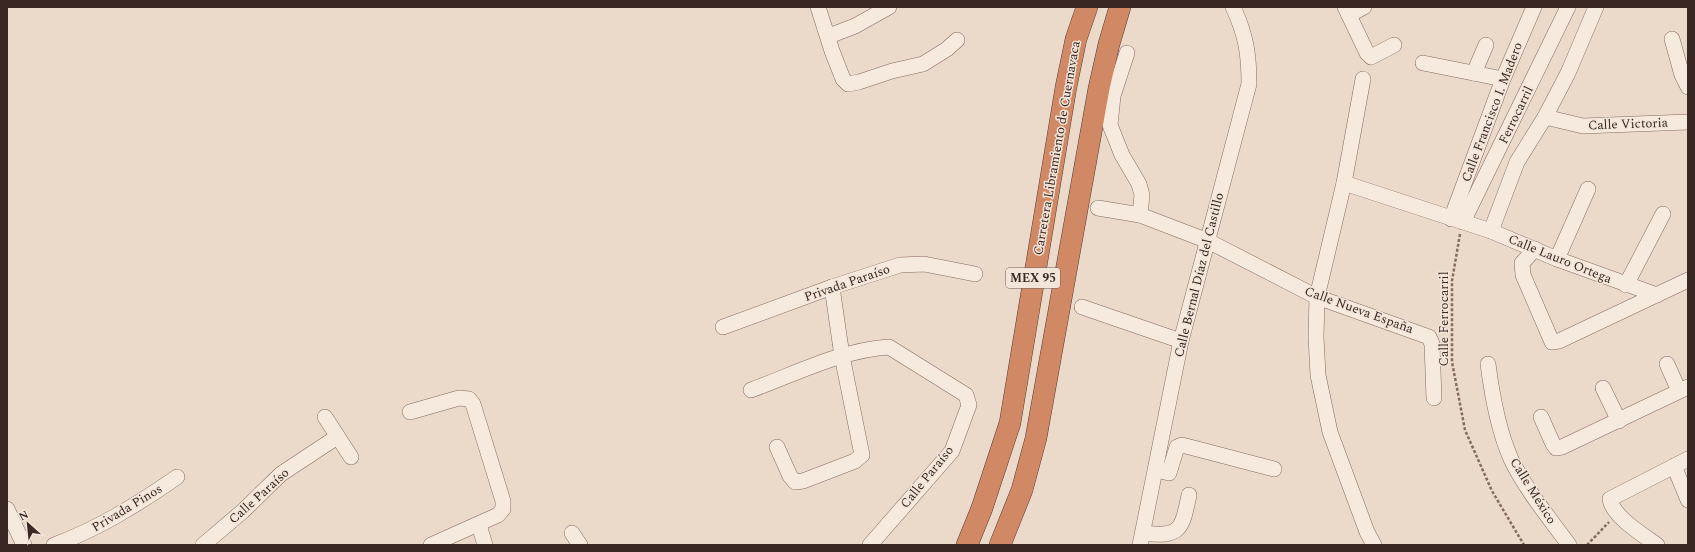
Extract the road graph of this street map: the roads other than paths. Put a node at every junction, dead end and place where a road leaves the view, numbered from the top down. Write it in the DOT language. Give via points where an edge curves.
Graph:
graph roads {
  1 [pos="818,7"];
  2 [pos="889,7"];
  3 [pos="1087,7"];
  4 [pos="1120,7"];
  5 [pos="1233,7"];
  6 [pos="1364,7"];
  7 [pos="1534,7"];
  8 [pos="1568,7"];
  9 [pos="1596,7"];
  10 [pos="1347,11"];
  11 [pos="829,36"];
  12 [pos="1672,39"];
  13 [pos="957,40"];
  14 [pos="1394,45"];
  15 [pos="1486,45"];
  16 [pos="1126,53"];
  17 [pos="1423,63"];
  18 [pos="1474,73"];
  19 [pos="1363,79"];
  20 [pos="1502,79"];
  21 [pos="1688,87"];
  22 [pos="1545,117"];
  23 [pos="1688,122"];
  24 [pos="1344,183"];
  25 [pos="1588,189"];
  26 [pos="1098,208"];
  27 [pos="1663,214"];
  28 [pos="1140,216"];
  29 [pos="1457,220"];
  30 [pos="1491,231"];
  31 [pos="1208,241"];
  32 [pos="1535,249"];
  33 [pos="1557,260"];
  34 [pos="975,274"];
  35 [pos="1688,280"];
  36 [pos="1626,285"];
  37 [pos="832,287"];
  38 [pos="1657,295"];
  39 [pos="1317,298"];
  40 [pos="1082,307"];
  41 [pos="723,327"];
  42 [pos="1181,341"];
  43 [pos="842,356"];
  44 [pos="1488,364"];
  45 [pos="1667,364"];
  46 [pos="1603,388"];
  47 [pos="1683,389"];
  48 [pos="751,390"];
  49 [pos="1434,398"];
  50 [pos="410,412"];
  51 [pos="325,417"];
  52 [pos="1541,417"];
  53 [pos="1619,421"];
  54 [pos="338,437"];
  55 [pos="777,447"];
  56 [pos="351,457"];
  57 [pos="1688,459"];
  58 [pos="1674,466"];
  59 [pos="1274,468"];
  60 [pos="1156,470"];
  61 [pos="177,477"];
  62 [pos="1189,495"];
  63 [pos="1688,500"];
  64 [pos="7,509"];
  65 [pos="479,525"];
  66 [pos="1141,539"];
  67 [pos="24,545"];
  68 [pos="54,545"];
  69 [pos="203,545"];
  70 [pos="431,545"];
  71 [pos="486,545"];
  72 [pos="870,545"];
  73 [pos="967,545"];
  74 [pos="1000,545"];
  75 [pos="1374,545"];
  76 [pos="1569,545"];
  77 [pos="1657,545"];
  1 -- 11 [label="street"];
  2 -- 11 [label="street" via="855,26"];
  3 -- 73 [label="highway, Carretera Libramiento de Cuernavaca / MEX 95" via="1076,39 1066,87 1010,423"];
  4 -- 74 [label="highway, MEX 95" via="1099,88 1036,438 1022,490"];
  5 -- 31 [label="street, Calle Bernal Díaz del Castillo" via="1249,55 1249,84"];
  6 -- 10 [label="street"];
  7 -- 20 [label="street, Calle Francisco I. Madero"];
  8 -- 29 [label="street, Ferrocarril"];
  9 -- 22 [label="street" via="1568,73"];
  10 -- 14 [label="street" via="1371,57"];
  11 -- 13 [label="street" via="837,65 848,84 923,64"];
  12 -- 21 [label="street"];
  15 -- 18 [label="street"];
  16 -- 28 [label="street" via="1114,96 1110,125 1122,155 1139,184 1142,195"];
  17 -- 18 [label="street"];
  18 -- 20 [label="street"];
  19 -- 24 [label="street"];
  20 -- 29 [label="street, Calle Francisco I. Madero"];
  22 -- 23 [label="street, Calle Victoria" via="1584,126"];
  22 -- 30 [label="street" via="1517,162"];
  24 -- 29 [label="street, Calle Lauro Ortega"];
  24 -- 39 [label="street"];
  25 -- 33 [label="street"];
  26 -- 28 [label="street, Calle Nueva España"];
  27 -- 36 [label="street"];
  28 -- 31 [label="street, Calle Nueva España"];
  29 -- 30 [label="street, Calle Lauro Ortega"];
  30 -- 32 [label="street, Calle Lauro Ortega"];
  31 -- 39 [label="street, Calle Nueva España"];
  31 -- 42 [label="street, Calle Bernal Díaz del Castillo"];
  32 -- 33 [label="street, Calle Lauro Ortega"];
  32 -- 38 [label="street" via="1522,263 1522,275 1552,342"];
  33 -- 36 [label="street, Calle Lauro Ortega"];
  34 -- 37 [label="street, Privada Paraíso" via="924,264 900,265"];
  35 -- 38 [label="street"];
  36 -- 38 [label="street, Calle Lauro Ortega"];
  37 -- 41 [label="street, Privada Paraíso"];
  37 -- 43 [label="street"];
  39 -- 49 [label="street, Calle Nueva España" via="1429,337 1432,344"];
  39 -- 75 [label="street" via="1318,375 1330,432"];
  40 -- 42 [label="street"];
  42 -- 60 [label="street, Calle Bernal Díaz del Castillo"];
  43 -- 48 [label="street, Calle Paraíso"];
  43 -- 55 [label="street" via="862,455 855,461 795,482"];
  43 -- 72 [label="street, Calle Paraíso" via="889,347 966,396 969,405 952,451"];
  44 -- 76 [label="street, Calle México" via="1500,426 1511,459"];
  45 -- 47 [label="street"];
  46 -- 53 [label="street"];
  47 -- 53 [label="street"];
  50 -- 65 [label="street" via="459,398 468,399 473,404 503,509 498,515"];
  51 -- 54 [label="street"];
  52 -- 53 [label="street" via="1556,448"];
  54 -- 56 [label="street"];
  54 -- 69 [label="street, Calle Paraíso" via="280,474 243,511"];
  57 -- 58 [label="street"];
  58 -- 63 [label="street"];
  58 -- 77 [label="street" via="1610,499 1617,514"];
  59 -- 60 [label="street" via="1182,444 1177,446 1170,473"];
  60 -- 66 [label="street, Calle Bernal Díaz del Castillo"];
  61 -- 68 [label="street, Privada Pinos" via="82,535"];
  62 -- 66 [label="street" via="1184,521 1180,527 1163,536"];
  64 -- 67 [label="street"];
  65 -- 70 [label="street"];
  65 -- 71 [label="street"];
}
